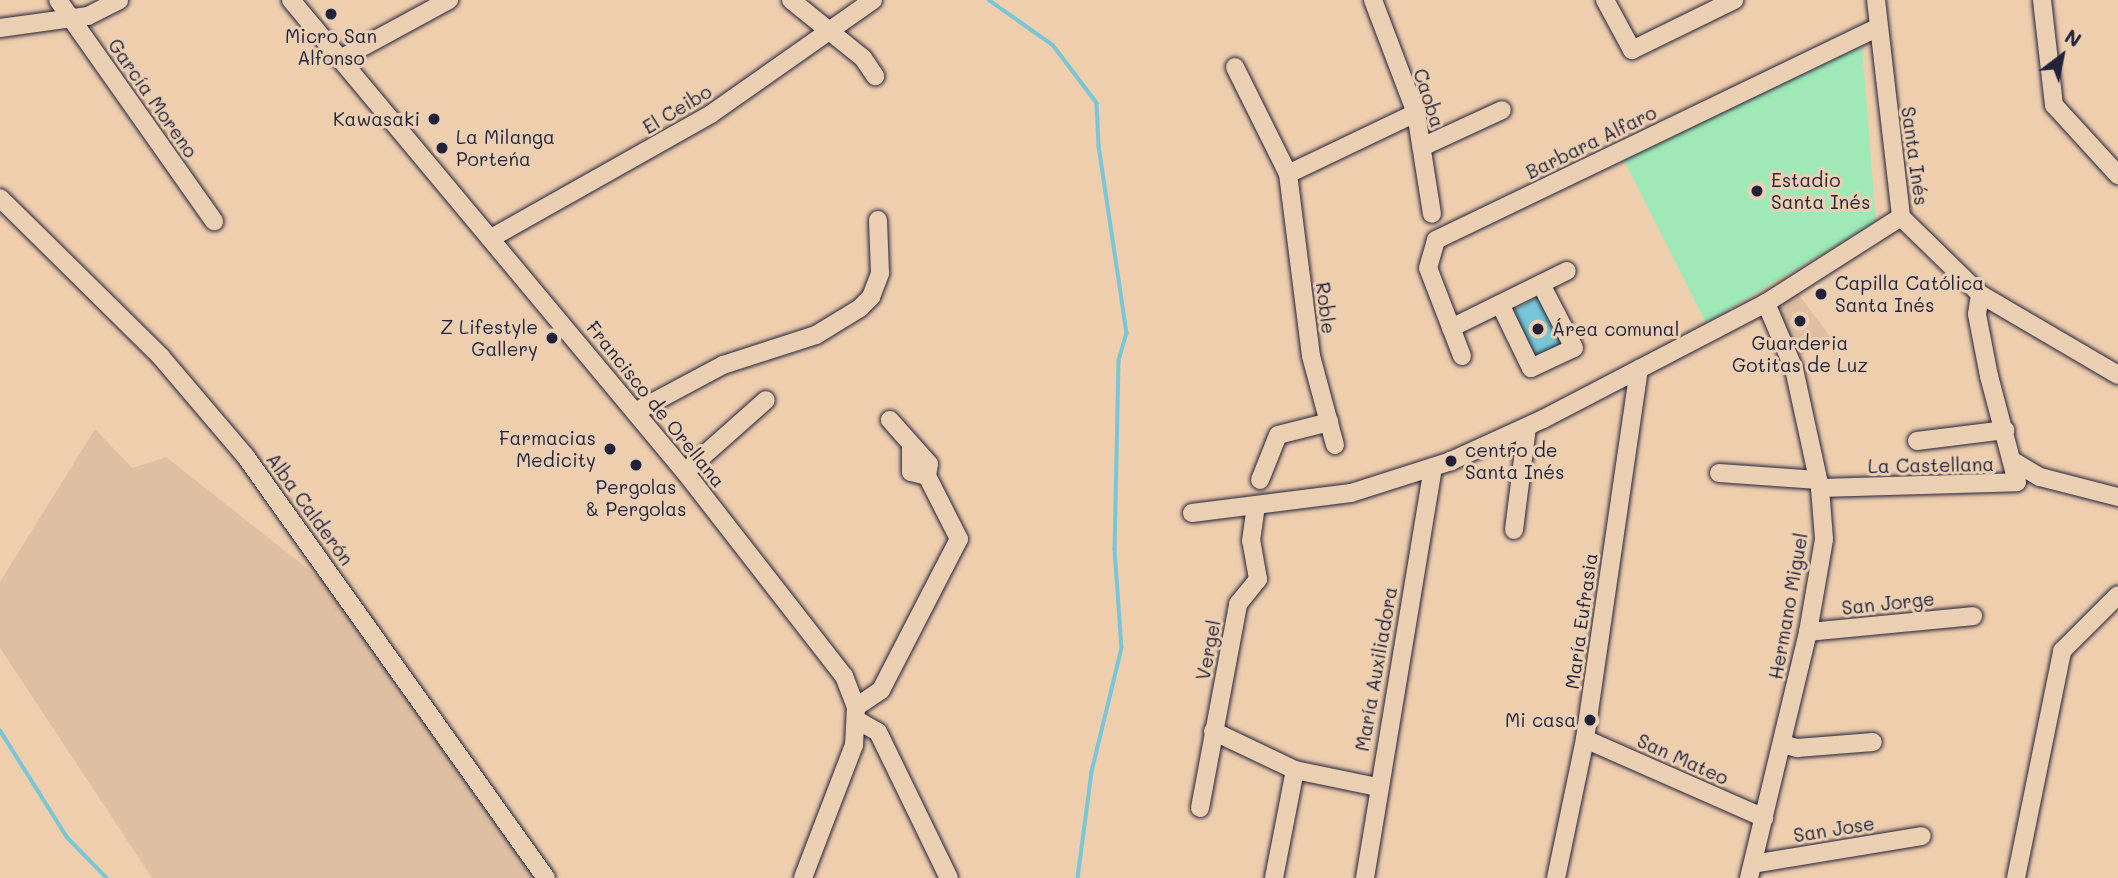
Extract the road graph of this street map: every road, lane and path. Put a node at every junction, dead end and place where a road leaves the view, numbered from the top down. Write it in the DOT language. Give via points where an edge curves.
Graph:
graph roads {
  1 [pos="58,0"];
  2 [pos="119,0"];
  3 [pos="291,0"];
  4 [pos="449,0"];
  5 [pos="791,0"];
  6 [pos="873,0"];
  7 [pos="1373,0"];
  8 [pos="1605,0"];
  9 [pos="1734,0"];
  10 [pos="1876,0"];
  11 [pos="2042,0"];
  12 [pos="69,15"];
  13 [pos="0,27"];
  14 [pos="1877,28"];
  15 [pos="830,29"];
  16 [pos="342,58"];
  17 [pos="1235,67"];
  18 [pos="875,76"];
  19 [pos="1502,110"];
  20 [pos="1416,113"];
  21 [pos="1422,147"];
  22 [pos="1288,174"];
  23 [pos="2118,175"];
  24 [pos="0,198"];
  25 [pos="1432,214"];
  26 [pos="1902,217"];
  27 [pos="878,220"];
  28 [pos="214,221"];
  29 [pos="493,237"];
  30 [pos="1567,271"];
  31 [pos="1541,284"];
  32 [pos="1980,294"];
  33 [pos="1766,303"];
  34 [pos="1500,304"];
  35 [pos="1451,328"];
  36 [pos="1462,356"];
  37 [pos="1639,369"];
  38 [pos="2118,375"];
  39 [pos="766,400"];
  40 [pos="635,412"];
  41 [pos="890,420"];
  42 [pos="1329,422"];
  43 [pos="1527,427"];
  44 [pos="2005,430"];
  45 [pos="1917,441"];
  46 [pos="1335,446"];
  47 [pos="2013,461"];
  48 [pos="1433,468"];
  49 [pos="685,472"];
  50 [pos="1719,473"];
  51 [pos="1260,480"];
  52 [pos="1819,484"];
  53 [pos="2118,497"];
  54 [pos="1256,506"];
  55 [pos="1192,513"];
  56 [pos="1514,530"];
  57 [pos="2118,595"];
  58 [pos="1973,616"];
  59 [pos="1808,632"];
  60 [pos="856,713"];
  61 [pos="1213,731"];
  62 [pos="1585,739"];
  63 [pos="1873,742"];
  64 [pos="1782,744"];
  65 [pos="1295,770"];
  66 [pos="1377,787"];
  67 [pos="1200,808"];
  68 [pos="1763,818"];
  69 [pos="1922,836"];
  70 [pos="1751,871"];
  71 [pos="546,878"];
  72 [pos="803,878"];
  73 [pos="949,878"];
  74 [pos="1274,878"];
  75 [pos="1365,878"];
  76 [pos="1556,878"];
  77 [pos="2016,878"];
  1 -- 12 [label="street, García Moreno"];
  2 -- 12 [label="street" via="94,15"];
  3 -- 16 [label="street, Francisco de Orellana"];
  4 -- 16 [label="street"];
  5 -- 15 [label="street"];
  6 -- 15 [label="street, El Ceibo"];
  7 -- 20 [label="street, Caoba"];
  8 -- 9 [label="street" via="1632,50"];
  10 -- 14 [label="street, Santa Inés"];
  11 -- 23 [label="street" via="2054,105"];
  12 -- 13 [label="street"];
  12 -- 28 [label="street, García Moreno"];
  14 -- 26 [label="street, Santa Inés"];
  14 -- 35 [label="street, Barbara Alfaro" via="1436,240 1428,268"];
  15 -- 18 [label="street" via="863,58"];
  15 -- 29 [label="street, El Ceibo" via="711,114"];
  16 -- 29 [label="street, Francisco de Orellana"];
  17 -- 22 [label="street, Roble"];
  19 -- 21 [label="street"];
  20 -- 21 [label="street, Caoba"];
  20 -- 22 [label="street"];
  21 -- 25 [label="street, Caoba"];
  22 -- 42 [label="street, Roble" via="1311,356"];
  24 -- 71 [label="street, Alba Calderón" via="161,357 246,457"];
  26 -- 32 [label="street, Santa Inés"];
  26 -- 33 [label="street"];
  27 -- 40 [label="street" via="880,272 871,297 860,309 816,335 723,365"];
  29 -- 40 [label="street, Francisco de Orellana"];
  30 -- 31 [label="street"];
  31 -- 34 [label="street"];
  31 -- 34 [label="street" via="1574,348 1531,368"];
  32 -- 38 [label="street, Santa Inés"];
  32 -- 44 [label="street, La Castellana" via="1977,314"];
  33 -- 37 [label="street"];
  33 -- 52 [label="street, Hermano Miguel" via="1794,369"];
  34 -- 35 [label="street"];
  35 -- 36 [label="street, Barbara Alfaro"];
  37 -- 43 [label="street"];
  37 -- 62 [label="street, María Eufrasia"];
  39 -- 49 [label="street"];
  40 -- 49 [label="street, Francisco de Orellana"];
  41 -- 60 [label="street" via="929,464 928,476 957,531 958,545 880,691"];
  42 -- 46 [label="street, Roble"];
  42 -- 51 [label="street" via="1278,435"];
  43 -- 48 [label="street"];
  43 -- 56 [label="street"];
  44 -- 45 [label="street"];
  44 -- 47 [label="street, La Castellana"];
  47 -- 52 [label="street, La Castellana" via="2018,478 2015,484"];
  47 -- 53 [label="street" via="2027,465 2040,478"];
  48 -- 54 [label="street" via="1351,493"];
  48 -- 66 [label="street, María Auxiliadora"];
  49 -- 60 [label="street, Francisco de Orellana" via="844,676"];
  50 -- 52 [label="street"];
  52 -- 59 [label="street, Hermano Miguel" via="1824,539"];
  54 -- 55 [label="street"];
  54 -- 61 [label="street, Vergel" via="1251,541 1258,579 1238,604"];
  57 -- 77 [label="street" via="2089,619 2062,651"];
  58 -- 59 [label="street, San Jorge"];
  59 -- 64 [label="street, Hermano Miguel"];
  60 -- 72 [label="street" via="854,745"];
  60 -- 73 [label="street" via="878,732"];
  61 -- 65 [label="street"];
  61 -- 67 [label="street, Vergel"];
  62 -- 68 [label="street, San Mateo"];
  62 -- 76 [label="street, María Eufrasia"];
  63 -- 64 [label="street" via="1797,748"];
  64 -- 68 [label="street, Hermano Miguel"];
  65 -- 66 [label="street"];
  65 -- 74 [label="street"];
  66 -- 75 [label="street, María Auxiliadora"];
  68 -- 70 [label="street, Hermano Miguel"];
  69 -- 70 [label="street, San Jose"];
}
